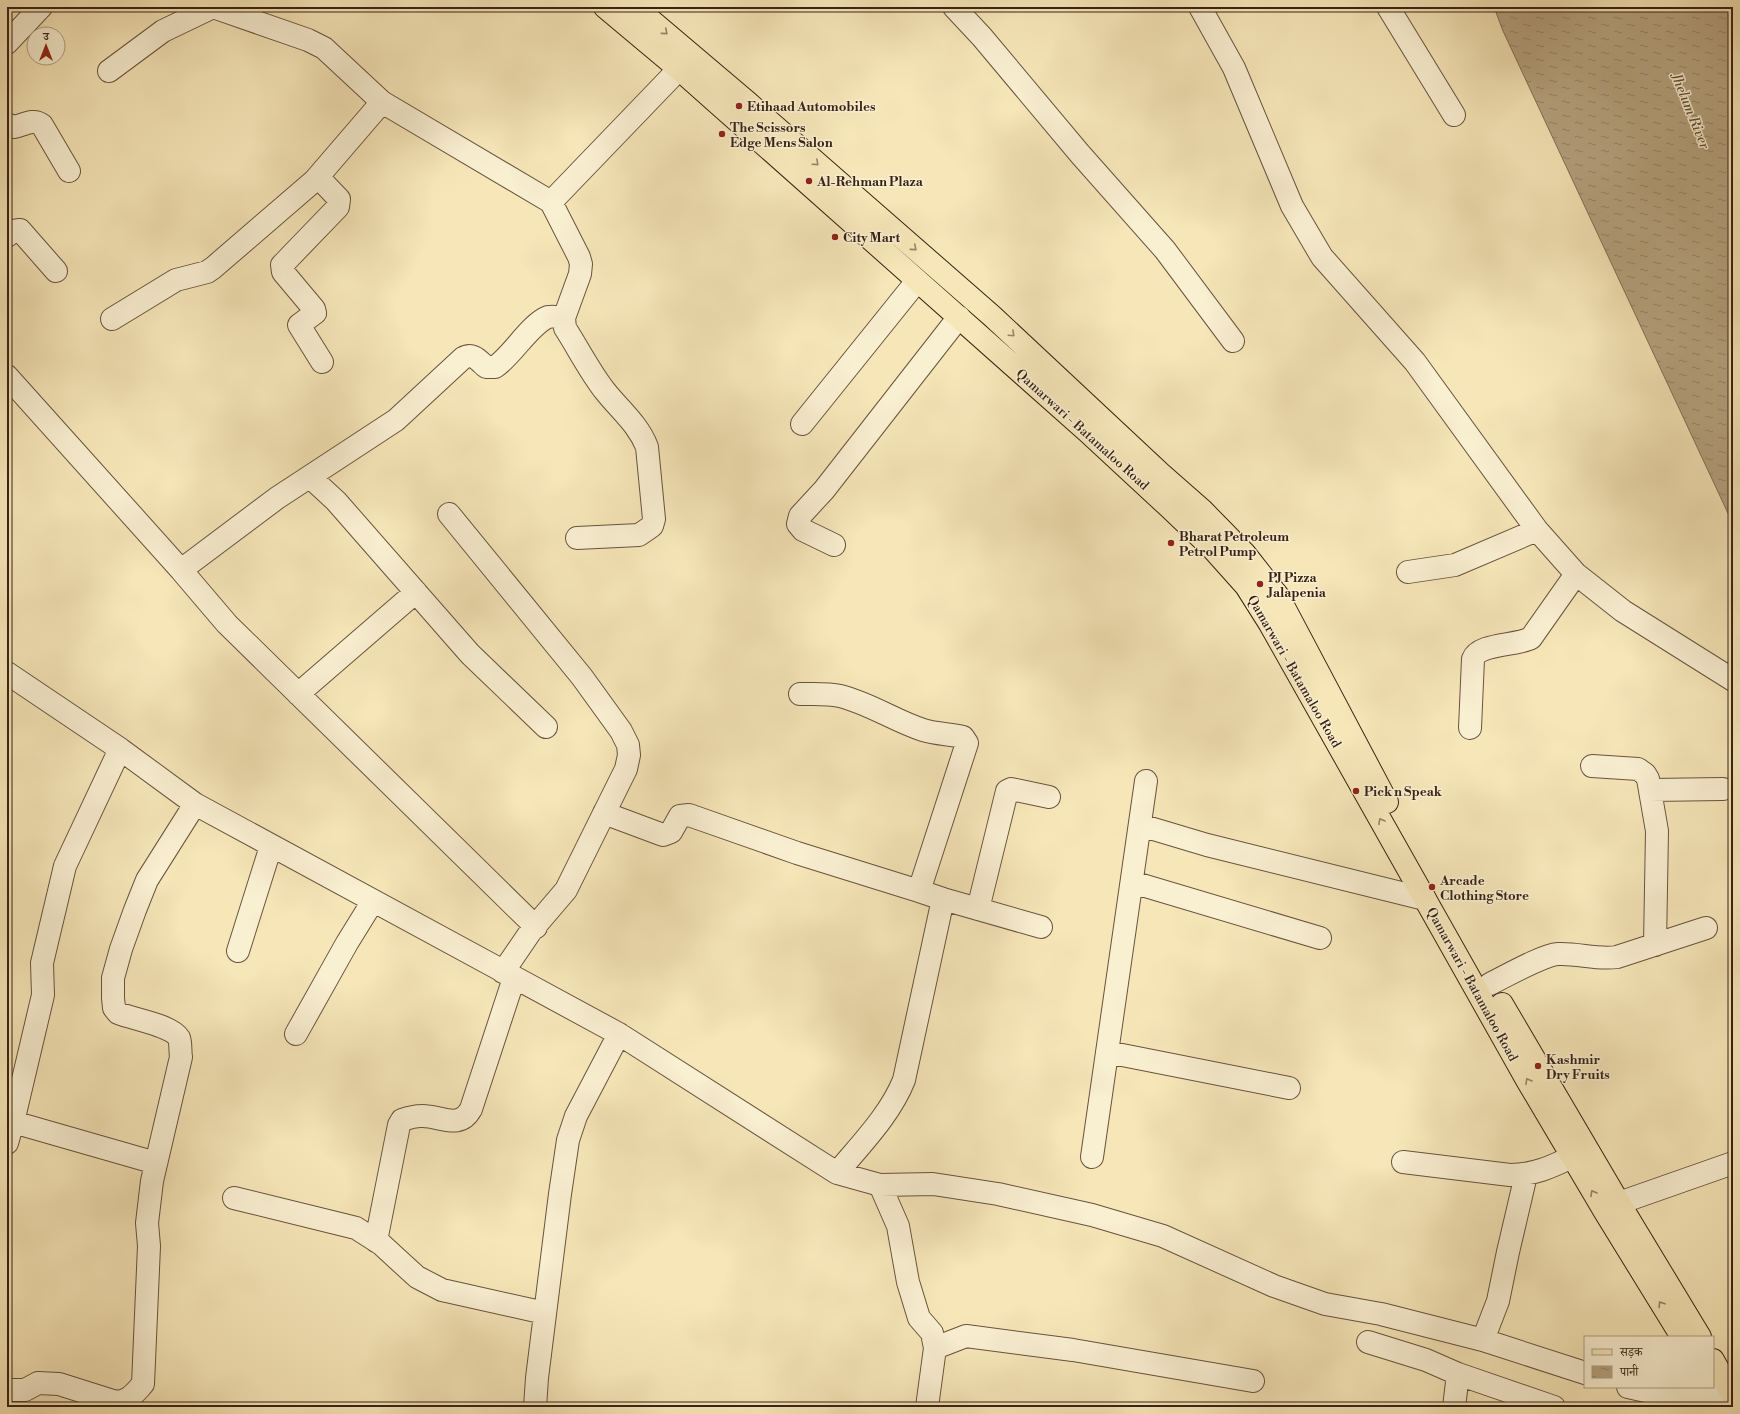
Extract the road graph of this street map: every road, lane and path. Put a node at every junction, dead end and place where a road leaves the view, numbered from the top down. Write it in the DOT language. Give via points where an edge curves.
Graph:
graph roads {
  1 [pos="41,7"];
  2 [pos="213,7"];
  3 [pos="605,7"];
  4 [pos="635,7"];
  5 [pos="954,7"];
  6 [pos="1200,7"];
  7 [pos="1388,7"];
  8 [pos="7,43"];
  9 [pos="679,69"];
  10 [pos="109,71"];
  11 [pos="382,102"];
  12 [pos="1454,115"];
  13 [pos="7,124"];
  14 [pos="69,171"];
  15 [pos="318,177"];
  16 [pos="551,202"];
  17 [pos="7,236"];
  18 [pos="56,271"];
  19 [pos="917,281"];
  20 [pos="959,317"];
  21 [pos="564,318"];
  22 [pos="112,319"];
  23 [pos="1233,341"];
  24 [pos="322,362"];
  25 [pos="7,376"];
  26 [pos="802,424"];
  27 [pos="310,476"];
  28 [pos="449,514"];
  29 [pos="1537,530"];
  30 [pos="577,538"];
  31 [pos="834,545"];
  32 [pos="181,570"];
  33 [pos="1408,572"];
  34 [pos="1576,574"];
  35 [pos="416,592"];
  36 [pos="8,678"];
  37 [pos="1733,680"];
  38 [pos="298,694"];
  39 [pos="800,694"];
  40 [pos="546,727"];
  41 [pos="1470,728"];
  42 [pos="120,748"];
  43 [pos="1592,766"];
  44 [pos="1146,781"];
  45 [pos="1723,789"];
  46 [pos="1650,790"];
  47 [pos="1049,796"];
  48 [pos="195,804"];
  49 [pos="604,813"];
  50 [pos="1140,825"];
  51 [pos="271,846"];
  52 [pos="1132,882"];
  53 [pos="919,891"];
  54 [pos="943,899"];
  55 [pos="1425,899"];
  56 [pos="373,901"];
  57 [pos="978,909"];
  58 [pos="536,927"];
  59 [pos="1042,927"];
  60 [pos="1706,928"];
  61 [pos="1320,938"];
  62 [pos="1656,945"];
  63 [pos="238,951"];
  64 [pos="509,975"];
  65 [pos="1490,984"];
  66 [pos="296,1034"];
  67 [pos="619,1034"];
  68 [pos="1107,1052"];
  69 [pos="1289,1088"];
  70 [pos="13,1122"];
  71 [pos="7,1143"];
  72 [pos="1092,1157"];
  73 [pos="1572,1157"];
  74 [pos="1403,1162"];
  75 [pos="156,1163"];
  76 [pos="1733,1163"];
  77 [pos="837,1173"];
  78 [pos="1526,1175"];
  79 [pos="880,1185"];
  80 [pos="234,1198"];
  81 [pos="1619,1203"];
  82 [pos="376,1241"];
  83 [pos="545,1313"];
  84 [pos="1681,1336"];
  85 [pos="1699,1336"];
  86 [pos="1483,1340"];
  87 [pos="1368,1342"];
  88 [pos="935,1348"];
  89 [pos="1714,1364"];
  90 [pos="1584,1373"];
  91 [pos="1458,1374"];
  92 [pos="1253,1381"];
  93 [pos="1632,1388"];
  94 [pos="7,1390"];
  95 [pos="1722,1396"];
  96 [pos="534,1407"];
  97 [pos="927,1407"];
  98 [pos="1454,1407"];
  99 [pos="1554,1407"];
  1 -- 8 [label="street"];
  2 -- 10 [label="street" via="163,31"];
  2 -- 11 [label="street" via="324,48"];
  3 -- 9 [label="main road, Qamarwari - Batamaloo Road"];
  4 -- 65 [label="main road, Qamarwari - Batamaloo Road, one-way" via="992,316 1202,510 1245,554 1278,596 1407,840"];
  5 -- 23 [label="street" via="1165,250"];
  6 -- 29 [label="street" via="1234,68 1292,206 1322,257 1415,362"];
  7 -- 12 [label="street"];
  9 -- 16 [label="street"];
  9 -- 19 [label="main road, Qamarwari - Batamaloo Road"];
  11 -- 15 [label="street"];
  11 -- 16 [label="street"];
  13 -- 14 [label="street" via="14,127 36,121 42,125"];
  15 -- 22 [label="street" via="213,268 176,280"];
  15 -- 24 [label="street" via="339,199 338,207 282,267 283,272 314,309 315,313 299,325"];
  16 -- 21 [label="street" via="581,264 580,274"];
  17 -- 18 [label="street" via="13,231 20,230"];
  19 -- 20 [label="main road, Qamarwari - Batamaloo Road"];
  19 -- 26 [label="street"];
  20 -- 31 [label="street" via="824,490 800,516 798,524 804,530"];
  55 -- 20 [label="main road, Qamarwari - Batamaloo Road, one-way" via="1246,586 1212,548 1170,508"];
  21 -- 27 [label="street" via="545,319 492,368 486,367 474,356 463,358 396,420"];
  21 -- 30 [label="street" via="566,328 605,390 644,437 648,447 654,519 652,526 639,535"];
  25 -- 32 [label="street"];
  27 -- 32 [label="street"];
  27 -- 35 [label="street" via="336,500"];
  28 -- 49 [label="street" via="582,677 621,731 628,745 626,769"];
  29 -- 33 [label="street" via="1455,565"];
  29 -- 34 [label="street"];
  32 -- 38 [label="street" via="227,624"];
  34 -- 37 [label="street" via="1622,611"];
  34 -- 41 [label="street" via="1531,638 1524,642 1487,648 1476,653"];
  35 -- 38 [label="street"];
  35 -- 40 [label="street" via="470,654"];
  36 -- 42 [label="street"];
  38 -- 58 [label="street"];
  39 -- 53 [label="street" via="840,696 923,730 965,739 966,750"];
  42 -- 48 [label="street"];
  42 -- 70 [label="street" via="65,866 42,963 43,995"];
  43 -- 46 [label="street" via="1638,769 1645,774"];
  44 -- 50 [label="street"];
  45 -- 46 [label="street"];
  46 -- 62 [label="street" via="1657,831"];
  47 -- 57 [label="street" via="1007,790"];
  48 -- 51 [label="street"];
  48 -- 75 [label="street" via="147,880 121,948 113,978 114,1008 118,1013 169,1030 180,1041 181,1057"];
  49 -- 53 [label="street" via="663,835 671,832 680,816 689,815 797,853"];
  49 -- 58 [label="street" via="566,890"];
  50 -- 52 [label="street"];
  50 -- 55 [label="street" via="1207,845"];
  51 -- 56 [label="street"];
  51 -- 63 [label="street"];
  52 -- 61 [label="street"];
  52 -- 68 [label="street"];
  53 -- 54 [label="street"];
  54 -- 57 [label="street"];
  54 -- 77 [label="street" via="904,1080 899,1093 881,1120"];
  73 -- 55 [label="main road, Qamarwari - Batamaloo Road, one-way"];
  56 -- 64 [label="street"];
  56 -- 66 [label="street"];
  57 -- 59 [label="street"];
  58 -- 64 [label="street"];
  60 -- 62 [label="street"];
  62 -- 65 [label="street" via="1609,958 1549,955"];
  64 -- 67 [label="street"];
  64 -- 82 [label="street" via="471,1110 466,1117 454,1121 422,1116 402,1120 399,1125"];
  65 -- 81 [label="main road, Qamarwari - Batamaloo Road"];
  67 -- 77 [label="street"];
  67 -- 83 [label="street" via="576,1116 568,1140"];
  68 -- 69 [label="street"];
  68 -- 72 [label="street"];
  70 -- 71 [label="street"];
  70 -- 75 [label="street"];
  73 -- 78 [label="street" via="1547,1169"];
  84 -- 73 [label="main road, Qamarwari - Batamaloo Road, one-way"];
  74 -- 78 [label="street"];
  75 -- 94 [label="street" via="146,1223 149,1246 143,1384 131,1397 116,1402 59,1384 38,1383 26,1390"];
  76 -- 81 [label="street"];
  77 -- 79 [label="street"];
  78 -- 86 [label="street" via="1498,1301"];
  79 -- 86 [label="street" via="940,1185 998,1194 1092,1215 1163,1236 1274,1286 1325,1304 1381,1314"];
  79 -- 88 [label="street" via="898,1226 908,1282 919,1318 932,1333"];
  80 -- 82 [label="street" via="356,1228"];
  81 -- 85 [label="main road, Qamarwari - Batamaloo Road"];
  82 -- 83 [label="street" via="417,1277 442,1290"];
  83 -- 96 [label="street"];
  86 -- 90 [label="street"];
  87 -- 91 [label="street" via="1426,1360"];
  88 -- 92 [label="street" via="966,1336 1073,1350"];
  88 -- 97 [label="street"];
  89 -- 95 [label="main road"];
  91 -- 98 [label="street"];
  91 -- 99 [label="street"];
  93 -- 95 [label="street" via="1668,1396"];
}
